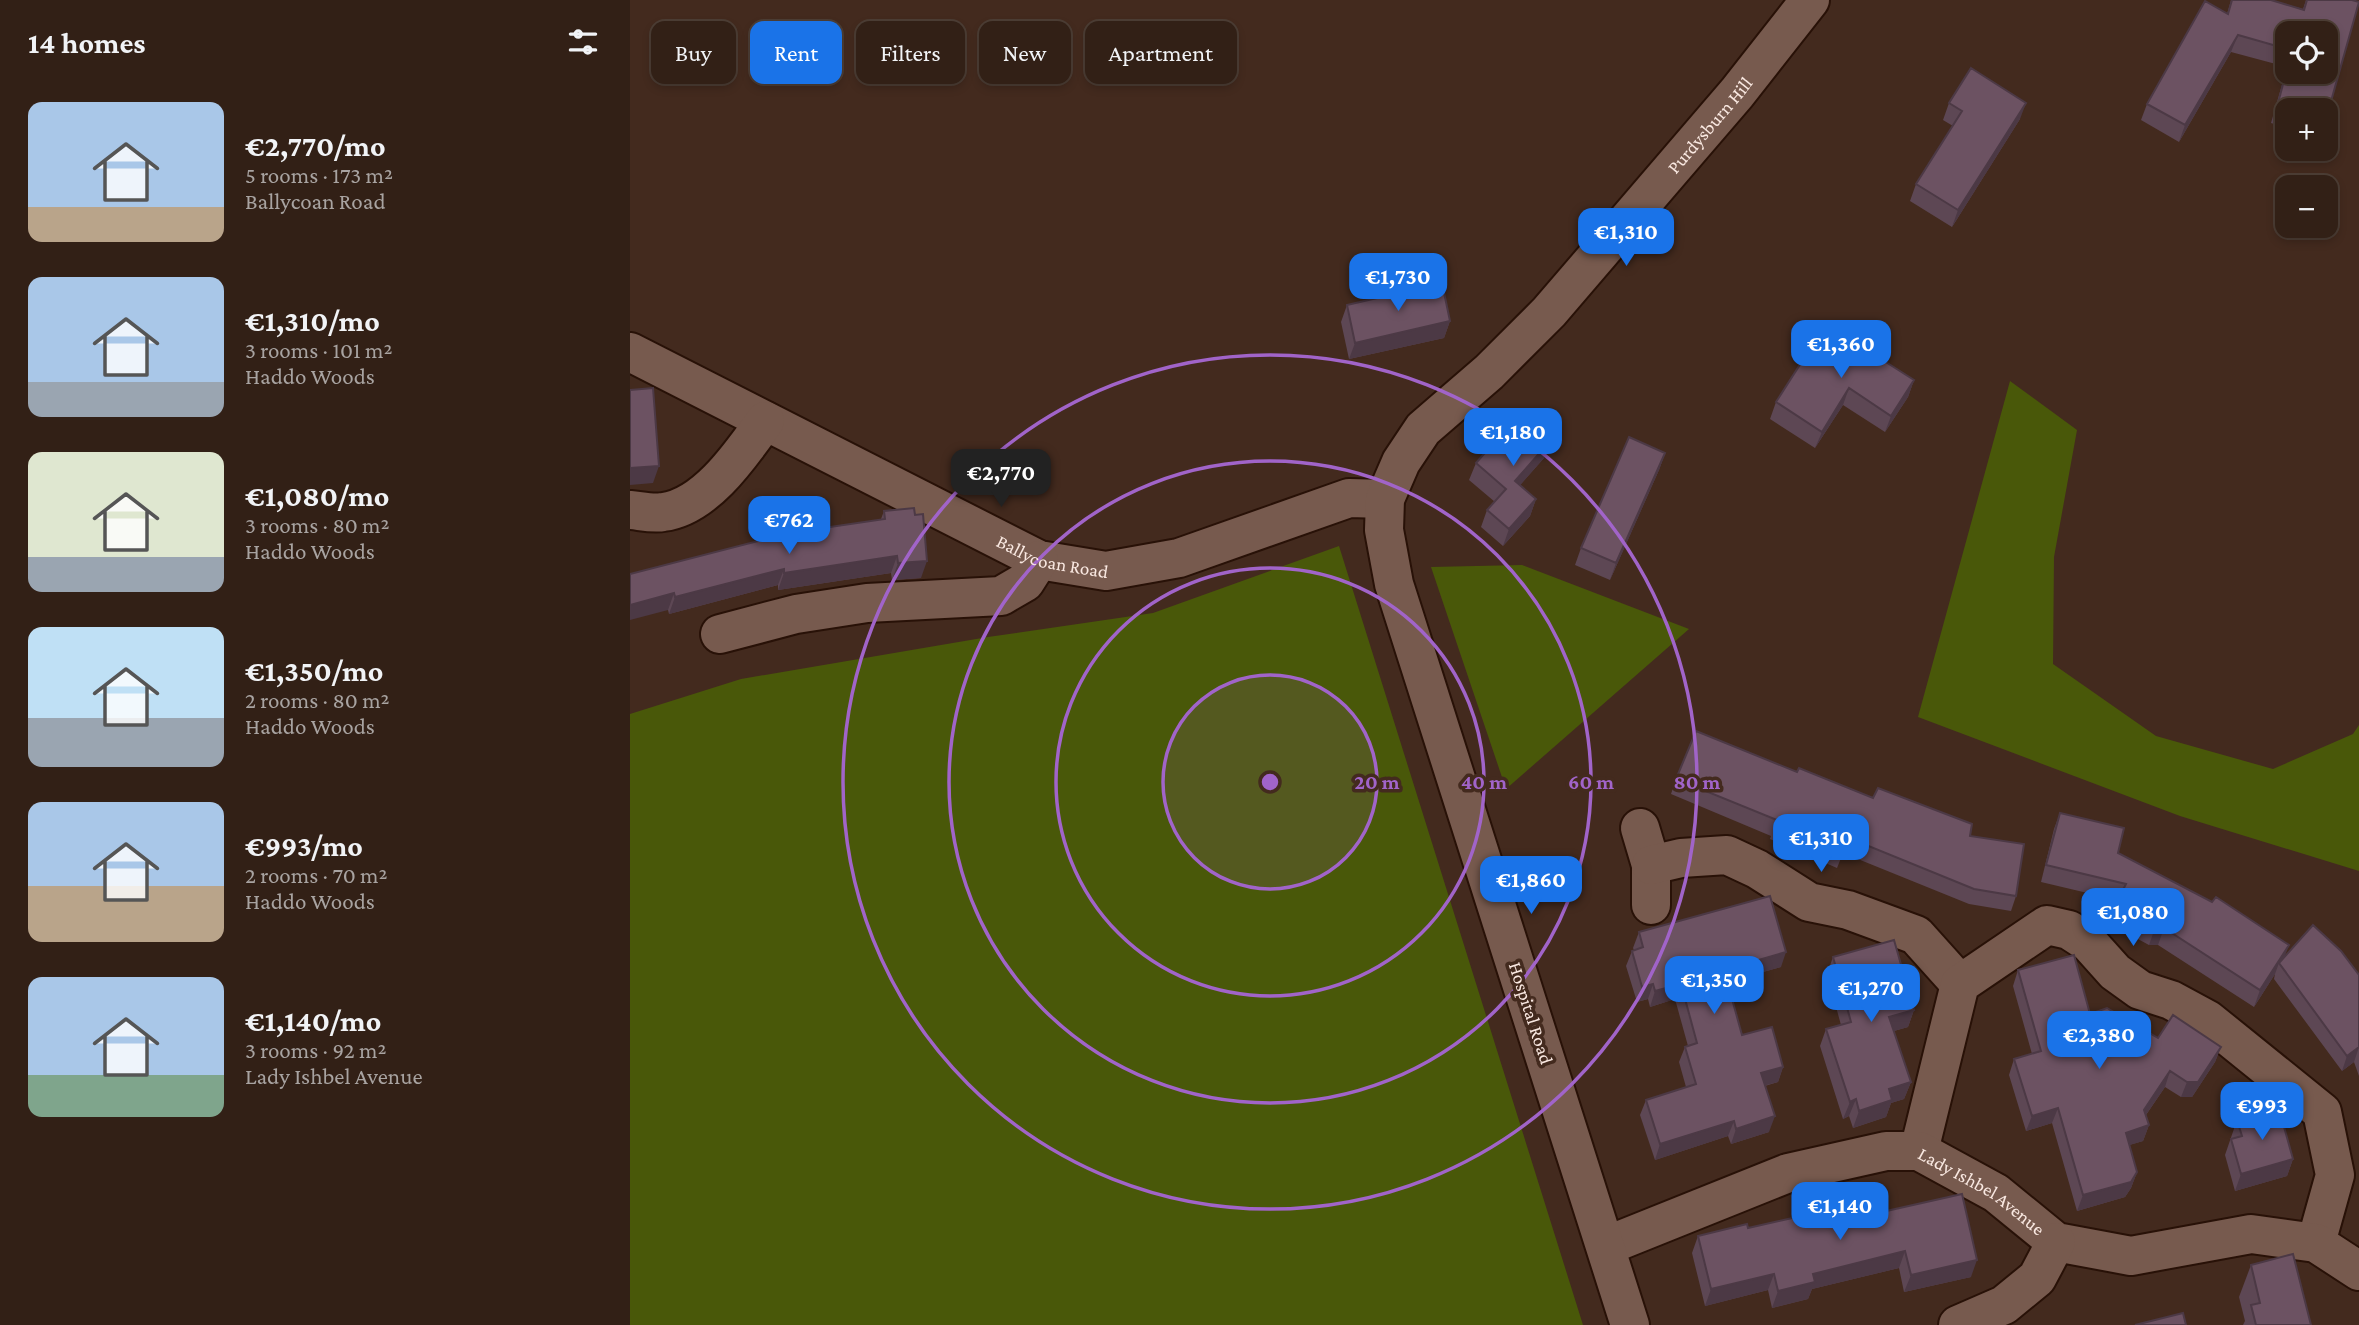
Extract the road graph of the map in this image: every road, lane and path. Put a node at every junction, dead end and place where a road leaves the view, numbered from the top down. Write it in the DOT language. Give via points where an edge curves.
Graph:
graph roads {
  1 [pos="1810,0"];
  2 [pos="630,352"];
  3 [pos="765,421"];
  4 [pos="1385,499"];
  5 [pos="630,510"];
  6 [pos="1039,560"];
  7 [pos="720,634"];
  8 [pos="1640,828"];
  9 [pos="1651,865"];
  10 [pos="1651,905"];
  11 [pos="1960,984"];
  12 [pos="1919,1151"];
  13 [pos="2056,1242"];
  14 [pos="2316,1243"];
  15 [pos="1606,1246"];
  16 [pos="2359,1271"];
  17 [pos="1630,1325"];
  18 [pos="1958,1325"];
  1 -- 4 [label="street, Purdysburn Hill" via="1737,93 1549,312 1489,373 1423,429 1401,462"];
  2 -- 3 [label="street, Ballycoan Road"];
  3 -- 5 [label="street" via="728,471 693,500 665,512"];
  3 -- 6 [label="street, Ballycoan Road"];
  4 -- 6 [label="street, Ballycoan Road" via="1349,498 1179,558 1106,571"];
  4 -- 15 [label="street, Hospital Road" via="1384,530 1394,584"];
  6 -- 7 [label="street" via="1025,582 1001,596 856,605 796,614"];
  8 -- 9 [label="street"];
  9 -- 10 [label="street"];
  9 -- 11 [label="street" via="1727,855 1809,902 1848,910 1916,935"];
  11 -- 12 [label="street"];
  11 -- 14 [label="street" via="2047,925 2069,930 2089,943 2115,972 2140,990 2208,1020 2322,1112 2335,1175"];
  12 -- 13 [label="street, Lady Ishbel Avenue" via="1996,1193"];
  12 -- 15 [label="street, Lady Ishbel Avenue" via="1886,1151 1788,1173"];
  13 -- 14 [label="street, Lady Ishbel Avenue" via="2131,1256 2251,1234"];
  13 -- 18 [label="street" via="2037,1278 2004,1306"];
  14 -- 16 [label="street, Lady Ishbel Avenue"];
  15 -- 17 [label="street, Hospital Road"];
}
